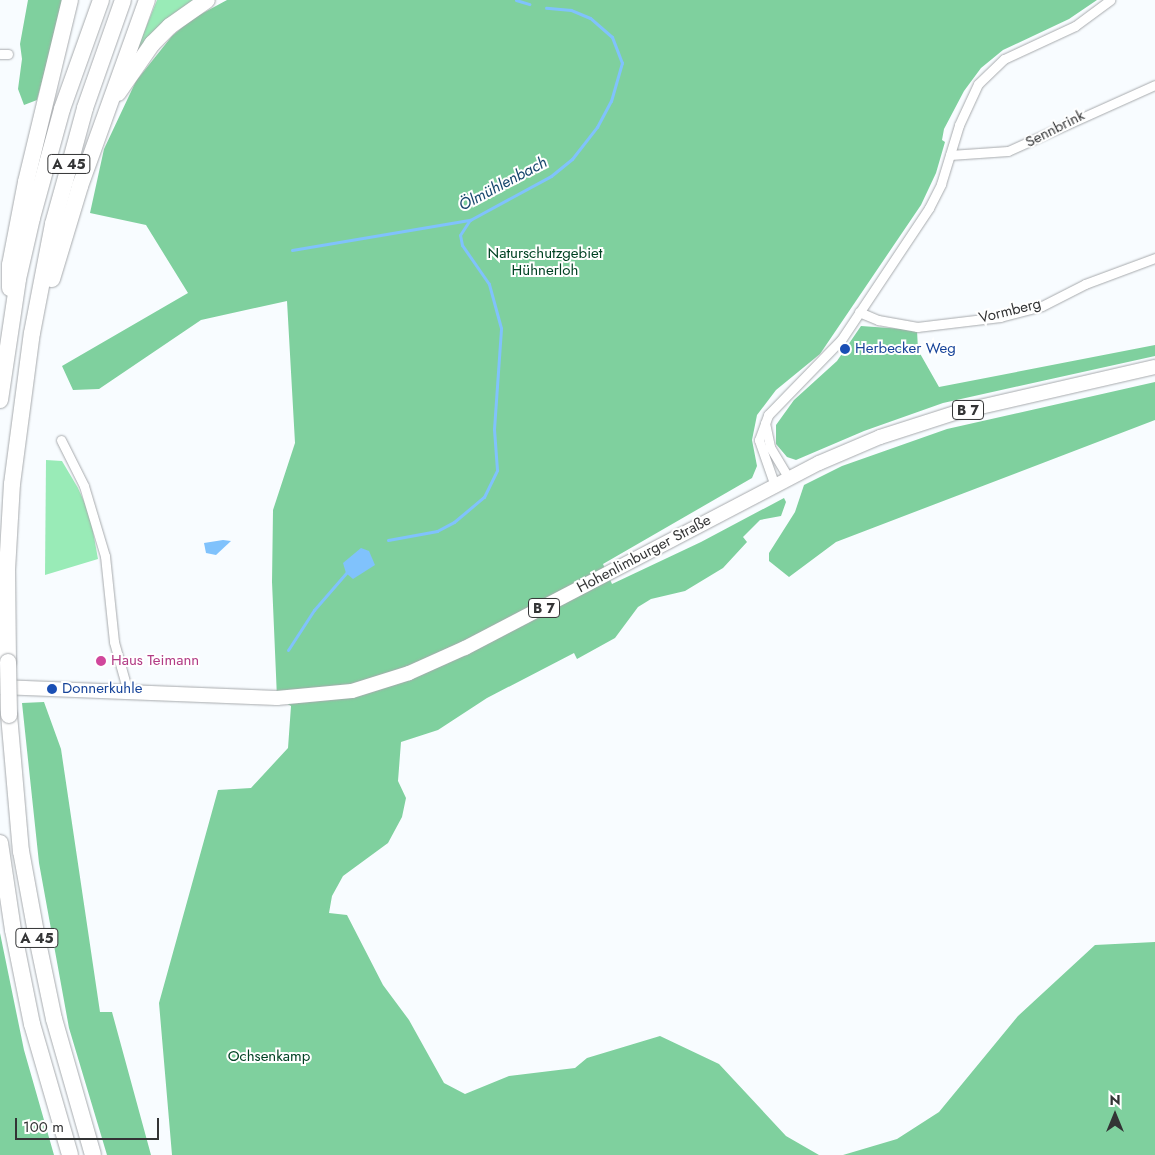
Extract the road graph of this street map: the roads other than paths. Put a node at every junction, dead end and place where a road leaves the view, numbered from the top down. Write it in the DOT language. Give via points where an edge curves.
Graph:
graph roads {
  1 [pos="70,0"];
  2 [pos="78,0"];
  3 [pos="101,0"];
  4 [pos="123,0"];
  5 [pos="147,0"];
  6 [pos="207,0"];
  7 [pos="1110,0"];
  8 [pos="56,58"];
  9 [pos="1155,85"];
  10 [pos="104,116"];
  11 [pos="950,156"];
  12 [pos="1155,258"];
  13 [pos="859,312"];
  14 [pos="11,324"];
  15 [pos="32,333"];
  16 [pos="1155,367"];
  17 [pos="0,400"];
  18 [pos="765,423"];
  19 [pos="61,440"];
  20 [pos="788,479"];
  21 [pos="775,486"];
  22 [pos="0,687"];
  23 [pos="128,692"];
  24 [pos="0,844"];
  25 [pos="70,1155"];
  26 [pos="93,1155"];
  1 -- 8 [label="highway"];
  2 -- 8 [label="highway"];
  3 -- 14 [label="highway, A 45" via="62,108 32,218"];
  4 -- 15 [label="highway, A 45" via="85,108 53,224"];
  5 -- 10 [label="highway"];
  6 -- 10 [label="highway" via="170,26 152,44"];
  7 -- 11 [label="street" via="1084,20 1020,50 990,71 968,100"];
  8 -- 14 [label="highway" via="10,265"];
  9 -- 11 [label="street, Sennbrink" via="1008,152"];
  10 -- 15 [label="highway" via="48,295"];
  11 -- 13 [label="street" via="937,194"];
  12 -- 13 [label="street, Vormberg" via="1070,290 1042,306 1000,317 917,327 878,320"];
  13 -- 18 [label="street" via="832,352 777,402"];
  14 -- 17 [label="highway, A 45"];
  15 -- 26 [label="highway, A 45, bridge" via="6,570 9,715 21,851 36,932 54,1019"];
  16 -- 20 [label="main road, Hohenlimburger Straße / B 7" via="908,426"];
  18 -- 20 [label="street" via="770,447"];
  18 -- 21 [label="street" via="760,447"];
  19 -- 23 [label="street" via="84,486 105,556 114,642"];
  20 -- 21 [label="main road, Hohenlimburger Straße / B 7"];
  21 -- 23 [label="main road, Hohenlimburger Straße / B 7" via="529,616 394,678 352,691 276,698"];
  22 -- 23 [label="main road, B 7"];
  24 -- 25 [label="highway, A 45" via="32,1024"];
}
